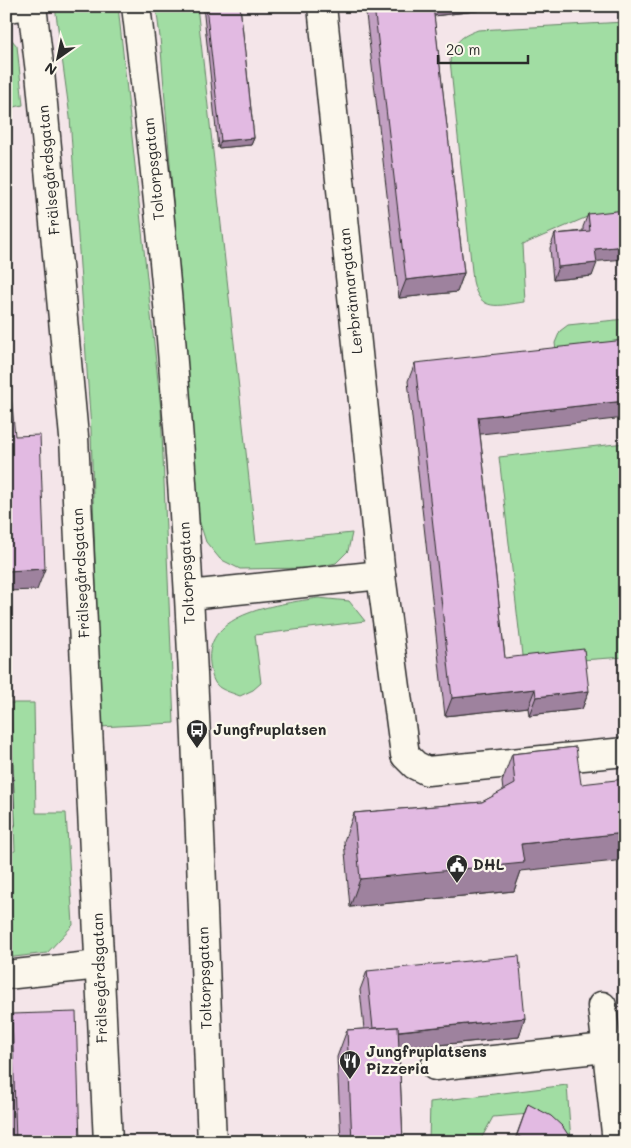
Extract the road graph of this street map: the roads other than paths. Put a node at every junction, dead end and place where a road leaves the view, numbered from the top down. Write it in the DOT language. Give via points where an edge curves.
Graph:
graph roads {
  1 [pos="22,6"];
  2 [pos="32,6"];
  3 [pos="136,6"];
  4 [pos="322,6"];
  5 [pos="6,8"];
  6 [pos="381,575"];
  7 [pos="189,595"];
  8 [pos="625,752"];
  9 [pos="99,965"];
  10 [pos="6,975"];
  11 [pos="602,1006"];
  12 [pos="606,1048"];
  13 [pos="435,1066"];
  14 [pos="108,1142"];
  15 [pos="212,1142"];
  16 [pos="617,1142"];
  1 -- 5 [label="street"];
  2 -- 9 [label="street, Frälsegårdsgatan" via="74,437"];
  3 -- 7 [label="street, Toltorpsgatan" via="152,140"];
  4 -- 6 [label="street, Lerbrännargatan"];
  6 -- 7 [label="street"];
  6 -- 8 [label="street, Lerbrännargatan" via="405,755 415,765 426,770"];
  7 -- 15 [label="street, Toltorpsgatan"];
  9 -- 10 [label="street"];
  9 -- 14 [label="street, Frälsegårdsgatan"];
  11 -- 12 [label="street"];
  12 -- 13 [label="street"];
  12 -- 16 [label="street"];
}
